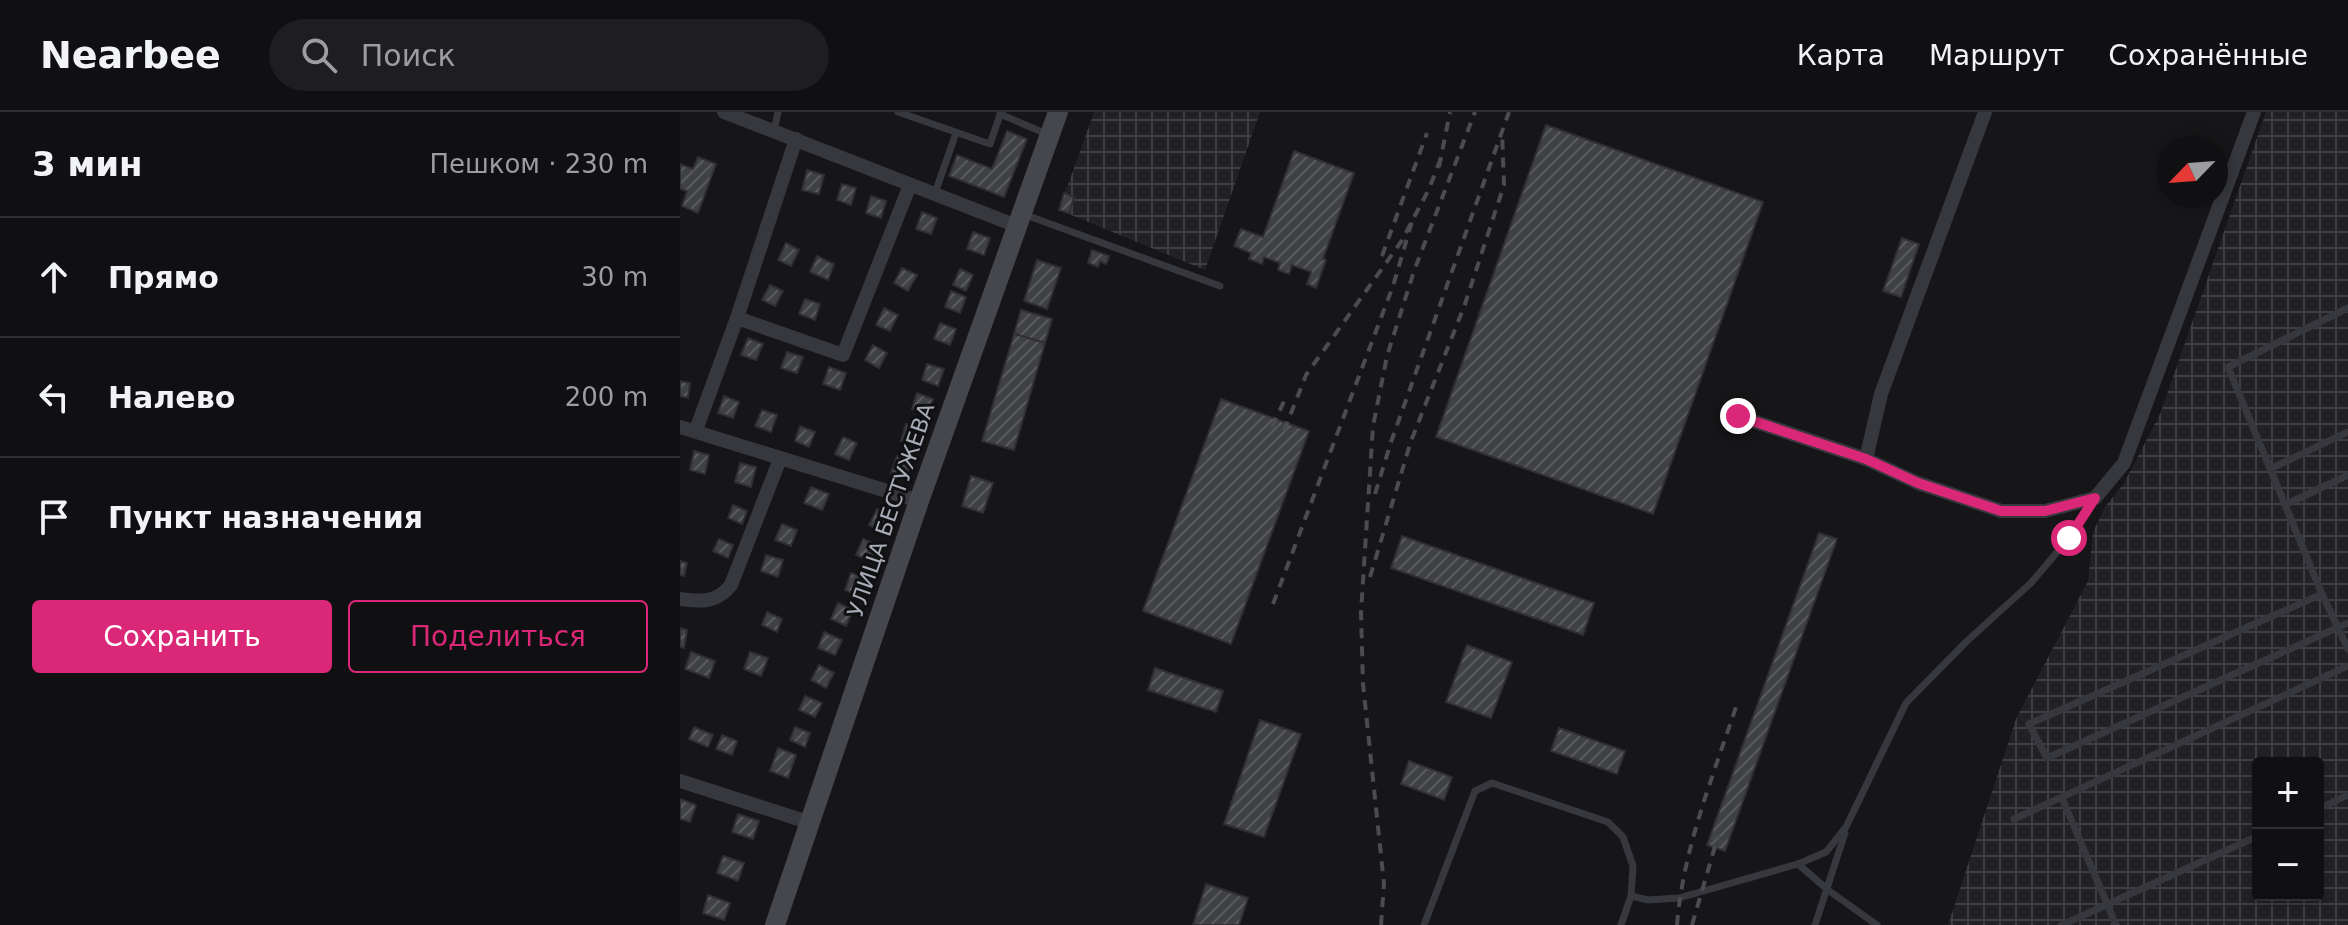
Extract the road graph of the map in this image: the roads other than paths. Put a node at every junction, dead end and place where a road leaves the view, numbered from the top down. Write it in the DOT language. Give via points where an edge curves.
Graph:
graph roads {
  1 [pos="724,112"];
  2 [pos="778,112"];
  3 [pos="898,112"];
  4 [pos="1058,112"];
  5 [pos="1985,112"];
  6 [pos="2254,112"];
  7 [pos="1000,113"];
  8 [pos="774,131"];
  9 [pos="956,133"];
  10 [pos="1049,135"];
  11 [pos="796,139"];
  12 [pos="910,185"];
  13 [pos="935,193"];
  14 [pos="1019,219"];
  15 [pos="1220,286"];
  16 [pos="2348,308"];
  17 [pos="737,318"];
  18 [pos="1738,416"];
  19 [pos="680,427"];
  20 [pos="696,430"];
  21 [pos="2348,432"];
  22 [pos="780,459"];
  23 [pos="1866,459"];
  24 [pos="2272,468"];
  25 [pos="2348,475"];
  26 [pos="2095,498"];
  27 [pos="919,501"];
  28 [pos="2287,504"];
  29 [pos="2322,594"];
  30 [pos="680,599"];
  31 [pos="2348,623"];
  32 [pos="2337,628"];
  33 [pos="2348,649"];
  34 [pos="2348,666"];
  35 [pos="680,781"];
  36 [pos="2348,795"];
  37 [pos="2062,798"];
  38 [pos="2324,806"];
  39 [pos="2014,819"];
  40 [pos="808,822"];
  41 [pos="1846,827"];
  42 [pos="2252,839"];
  43 [pos="1798,864"];
  44 [pos="1828,890"];
  45 [pos="1631,896"];
  46 [pos="2106,905"];
  47 [pos="775,925"];
  48 [pos="1424,925"];
  49 [pos="1621,925"];
  50 [pos="1815,925"];
  51 [pos="1877,925"];
  52 [pos="2062,925"];
  53 [pos="2116,925"];
  1 -- 8 [label="street"];
  2 -- 8 [label="lane"];
  3 -- 9 [label="lane"];
  4 -- 10 [label="street, УЛИЦА БЕСТУЖЕВА"];
  5 -- 23 [label="street" via="1881,394"];
  6 -- 26 [label="street" via="2124,463"];
  7 -- 9 [label="lane" via="990,144"];
  7 -- 10 [label="lane"];
  8 -- 11 [label="street"];
  9 -- 13 [label="lane"];
  10 -- 14 [label="street, УЛИЦА БЕСТУЖЕВА"];
  11 -- 12 [label="street"];
  11 -- 17 [label="street"];
  12 -- 13 [label="street"];
  12 -- 17 [label="street" via="843,355"];
  13 -- 14 [label="street"];
  14 -- 15 [label="lane"];
  14 -- 27 [label="street, УЛИЦА БЕСТУЖЕВА"];
  16 -- 24 [label="lane" via="2228,367"];
  17 -- 20 [label="street"];
  18 -- 23 [label="street"];
  19 -- 20 [label="street"];
  20 -- 22 [label="street"];
  21 -- 24 [label="lane"];
  22 -- 27 [label="street"];
  22 -- 30 [label="street" via="731,585 711,601"];
  23 -- 26 [label="street" via="2001,511 2045,511"];
  24 -- 28 [label="lane"];
  25 -- 28 [label="lane"];
  26 -- 41 [label="lane" via="2031,583 1906,703"];
  27 -- 40 [label="street, УЛИЦА БЕСТУЖЕВА"];
  28 -- 29 [label="lane"];
  29 -- 32 [label="lane"];
  29 -- 32 [label="lane" via="2029,724 2047,758"];
  31 -- 32 [label="lane"];
  32 -- 33 [label="lane"];
  34 -- 37 [label="lane"];
  35 -- 40 [label="street"];
  36 -- 38 [label="lane"];
  37 -- 39 [label="lane"];
  37 -- 46 [label="lane"];
  40 -- 47 [label="street, УЛИЦА БЕСТУЖЕВА"];
  41 -- 43 [label="lane" via="1826,852"];
  41 -- 44 [label="lane"];
  42 -- 46 [label="lane"];
  43 -- 44 [label="lane"];
  43 -- 45 [label="lane" via="1679,898"];
  44 -- 50 [label="lane"];
  44 -- 51 [label="lane"];
  45 -- 48 [label="lane" via="1633,866 1623,837 1608,822 1492,783 1475,791"];
  45 -- 49 [label="lane"];
  46 -- 52 [label="lane"];
  46 -- 53 [label="lane"];
}
